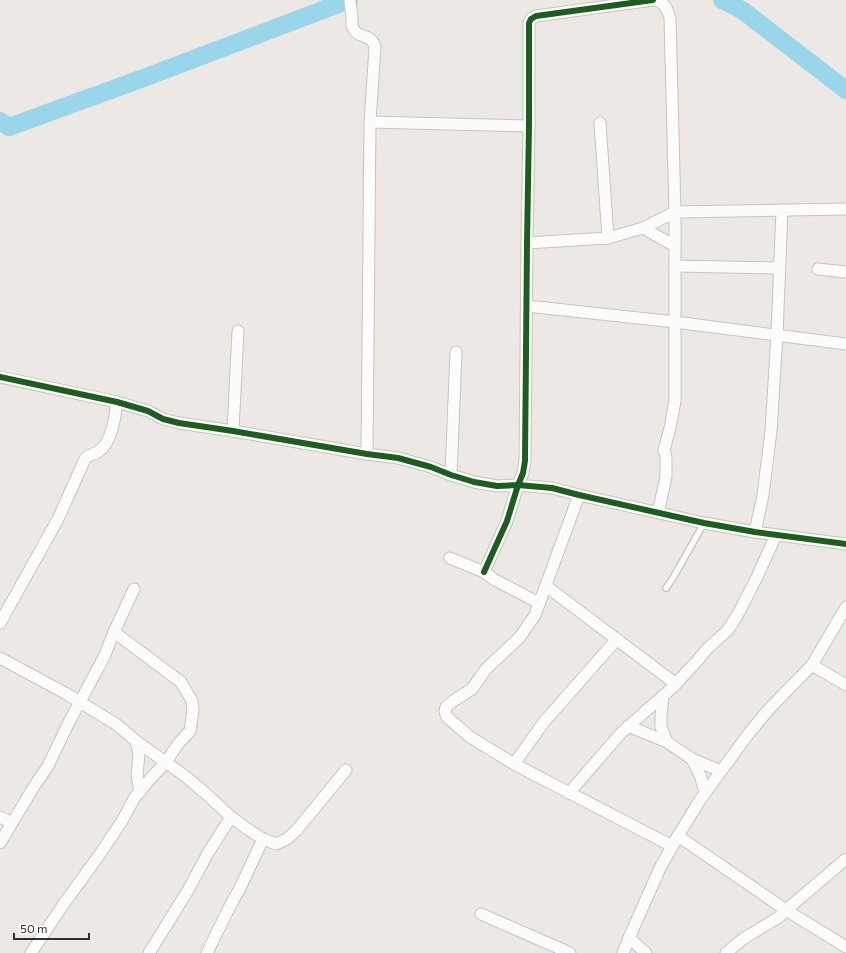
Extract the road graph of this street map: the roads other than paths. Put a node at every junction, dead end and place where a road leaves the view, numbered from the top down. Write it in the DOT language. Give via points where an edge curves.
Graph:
graph roads {
  1 [pos="350,0"];
  2 [pos="654,0"];
  3 [pos="370,122"];
  4 [pos="600,123"];
  5 [pos="529,126"];
  6 [pos="782,210"];
  7 [pos="846,210"];
  8 [pos="674,212"];
  9 [pos="643,228"];
  10 [pos="608,238"];
  11 [pos="527,243"];
  12 [pos="675,246"];
  13 [pos="675,266"];
  14 [pos="779,268"];
  15 [pos="818,269"];
  16 [pos="846,272"];
  17 [pos="526,306"];
  18 [pos="675,322"];
  19 [pos="238,331"];
  20 [pos="777,335"];
  21 [pos="846,344"];
  22 [pos="456,352"];
  23 [pos="0,377"];
  24 [pos="117,402"];
  25 [pos="233,431"];
  26 [pos="367,454"];
  27 [pos="450,475"];
  28 [pos="518,485"];
  29 [pos="579,495"];
  30 [pos="658,514"];
  31 [pos="704,523"];
  32 [pos="755,532"];
  33 [pos="776,535"];
  34 [pos="846,544"];
  35 [pos="450,558"];
  36 [pos="484,572"];
  37 [pos="546,586"];
  38 [pos="666,588"];
  39 [pos="134,589"];
  40 [pos="539,603"];
  41 [pos="846,607"];
  42 [pos="0,623"];
  43 [pos="114,632"];
  44 [pos="617,639"];
  45 [pos="0,658"];
  46 [pos="812,665"];
  47 [pos="676,684"];
  48 [pos="846,686"];
  49 [pos="663,696"];
  50 [pos="79,702"];
  51 [pos="628,726"];
  52 [pos="136,741"];
  53 [pos="667,742"];
  54 [pos="692,759"];
  55 [pos="166,762"];
  56 [pos="514,764"];
  57 [pos="346,770"];
  58 [pos="721,771"];
  59 [pos="140,792"];
  60 [pos="705,792"];
  61 [pos="570,793"];
  62 [pos="0,817"];
  63 [pos="231,817"];
  64 [pos="12,823"];
  65 [pos="678,836"];
  66 [pos="263,839"];
  67 [pos="0,843"];
  68 [pos="672,846"];
  69 [pos="846,860"];
  70 [pos="786,910"];
  71 [pos="481,914"];
  72 [pos="629,938"];
  73 [pos="846,947"];
  74 [pos="31,953"];
  75 [pos="148,953"];
  76 [pos="207,953"];
  77 [pos="570,953"];
  78 [pos="623,953"];
  79 [pos="646,953"];
  80 [pos="726,953"];
  1 -- 3 [label="street" via="352,28 360,36 371,40 375,48"];
  2 -- 5 [label="street" via="536,16 531,19"];
  2 -- 8 [label="street" via="664,4 670,18"];
  3 -- 5 [label="street"];
  3 -- 26 [label="street"];
  4 -- 10 [label="street"];
  5 -- 11 [label="street"];
  6 -- 7 [label="street"];
  6 -- 8 [label="street"];
  6 -- 14 [label="street"];
  8 -- 9 [label="street"];
  8 -- 12 [label="street"];
  9 -- 10 [label="street"];
  9 -- 12 [label="street"];
  10 -- 11 [label="street"];
  11 -- 17 [label="street"];
  12 -- 13 [label="street"];
  13 -- 14 [label="street"];
  13 -- 18 [label="street"];
  14 -- 20 [label="street"];
  15 -- 16 [label="street"];
  17 -- 18 [label="street"];
  17 -- 28 [label="street" via="525,461"];
  18 -- 20 [label="street"];
  18 -- 30 [label="street" via="674,401 664,450 666,477"];
  19 -- 25 [label="street"];
  20 -- 21 [label="street"];
  20 -- 32 [label="street" via="771,431 763,495"];
  22 -- 27 [label="street"];
  23 -- 24 [label="street"];
  24 -- 25 [label="street" via="179,423"];
  24 -- 42 [label="street" via="115,419 106,443 85,460 58,519"];
  25 -- 26 [label="street"];
  26 -- 27 [label="street" via="398,458"];
  27 -- 28 [label="street" via="497,486"];
  28 -- 29 [label="street" via="552,488"];
  28 -- 36 [label="street" via="507,521"];
  29 -- 30 [label="street"];
  29 -- 37 [label="street"];
  30 -- 31 [label="street"];
  31 -- 32 [label="street"];
  31 -- 38 [label="lane"];
  32 -- 33 [label="street"];
  33 -- 34 [label="street"];
  33 -- 47 [label="street" via="728,630"];
  35 -- 36 [label="street"];
  36 -- 40 [label="street"];
  37 -- 40 [label="street"];
  37 -- 44 [label="street"];
  39 -- 43 [label="street"];
  40 -- 56 [label="street" via="535,615 520,637 486,669 472,689 453,701 446,707 445,712 447,717 470,737"];
  41 -- 46 [label="street"];
  43 -- 50 [label="street" via="104,657"];
  43 -- 55 [label="street" via="181,682 192,701 190,731"];
  44 -- 47 [label="street"];
  44 -- 56 [label="street" via="544,722"];
  45 -- 50 [label="street"];
  46 -- 48 [label="street"];
  46 -- 58 [label="street" via="770,708"];
  47 -- 49 [label="street"];
  49 -- 51 [label="street"];
  49 -- 53 [label="street" via="661,722"];
  50 -- 52 [label="street" via="116,724"];
  50 -- 64 [label="street" via="48,766"];
  51 -- 53 [label="street"];
  51 -- 61 [label="street"];
  52 -- 55 [label="street"];
  52 -- 59 [label="street" via="139,753 137,775"];
  53 -- 54 [label="street"];
  54 -- 58 [label="street"];
  54 -- 60 [label="street"];
  55 -- 59 [label="street"];
  55 -- 63 [label="street" via="200,788"];
  56 -- 61 [label="street"];
  57 -- 66 [label="street" via="287,839 276,844"];
  58 -- 60 [label="street"];
  59 -- 74 [label="street"];
  60 -- 65 [label="street"];
  61 -- 68 [label="street"];
  62 -- 64 [label="street"];
  63 -- 66 [label="street"];
  63 -- 75 [label="street"];
  64 -- 67 [label="street"];
  65 -- 68 [label="street"];
  65 -- 70 [label="street"];
  66 -- 76 [label="street"];
  68 -- 72 [label="street"];
  69 -- 70 [label="street"];
  70 -- 73 [label="street"];
  70 -- 80 [label="street"];
  71 -- 77 [label="street"];
  72 -- 78 [label="street"];
  72 -- 79 [label="street"];
}
